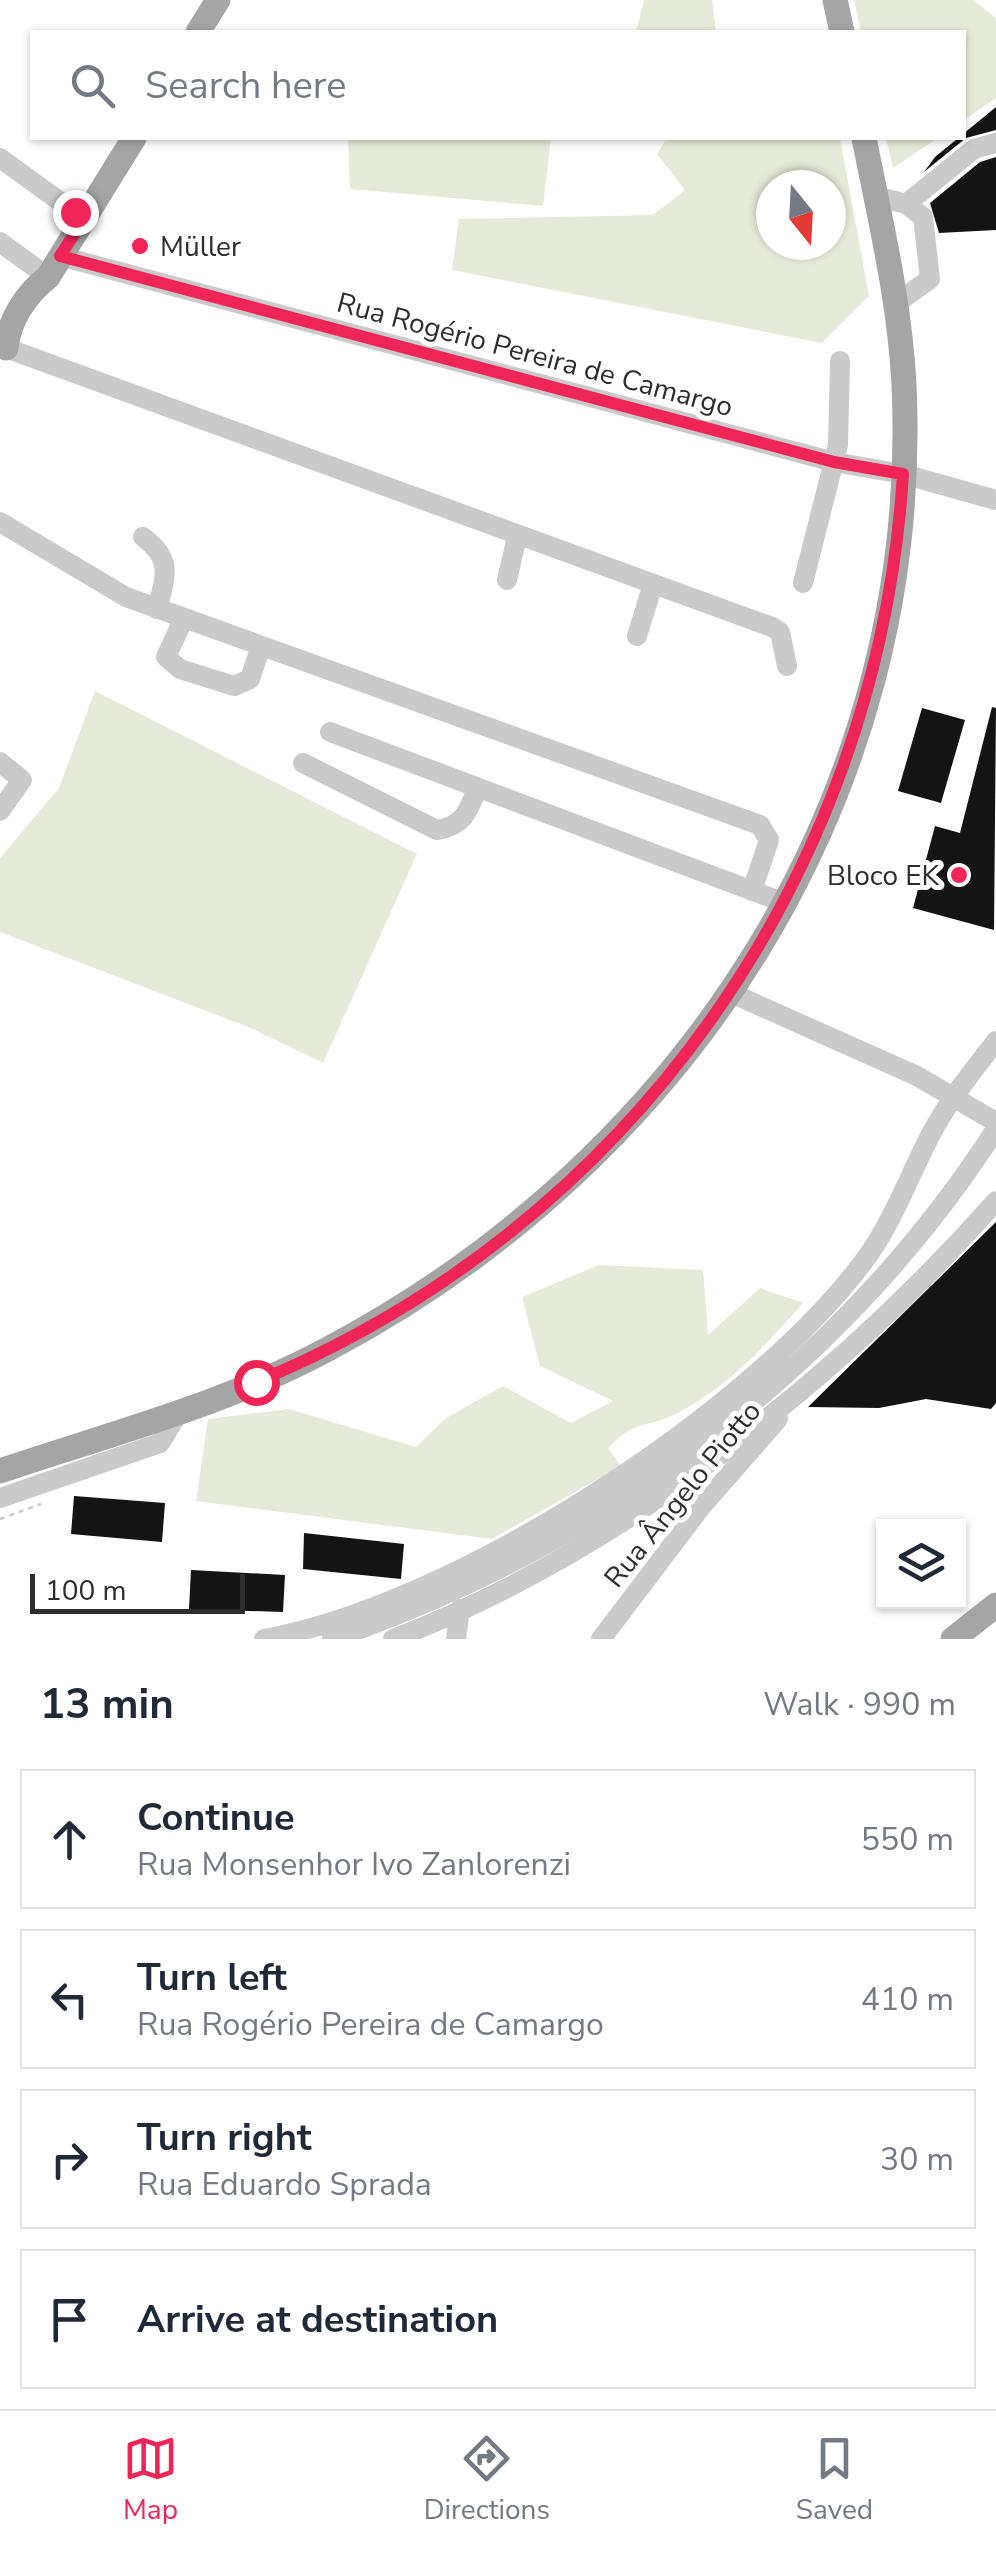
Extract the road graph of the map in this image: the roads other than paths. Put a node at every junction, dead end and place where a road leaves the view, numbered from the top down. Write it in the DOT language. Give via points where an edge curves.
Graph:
graph roads {
  1 [pos="835,0"];
  2 [pos="211,2"];
  3 [pos="199,30"];
  4 [pos="842,30"];
  5 [pos="133,140"];
  6 [pos="864,140"];
  7 [pos="996,143"];
  8 [pos="0,158"];
  9 [pos="876,196"];
  10 [pos="906,204"];
  11 [pos="84,219"];
  12 [pos="0,242"];
  13 [pos="54,266"];
  14 [pos="895,304"];
  15 [pos="3,353"];
  16 [pos="840,362"];
  17 [pos="834,462"];
  18 [pos="903,474"];
  19 [pos="996,500"];
  20 [pos="0,522"];
  21 [pos="518,537"];
  22 [pos="143,538"];
  23 [pos="507,580"];
  24 [pos="803,583"];
  25 [pos="652,584"];
  26 [pos="157,609"];
  27 [pos="184,620"];
  28 [pos="637,636"];
  29 [pos="261,646"];
  30 [pos="787,666"];
  31 [pos="330,732"];
  32 [pos="0,762"];
  33 [pos="303,763"];
  34 [pos="477,789"];
  35 [pos="0,811"];
  36 [pos="752,890"];
  37 [pos="785,903"];
  38 [pos="731,993"];
  39 [pos="996,1041"];
  40 [pos="953,1096"];
  41 [pos="996,1126"];
  42 [pos="996,1201"];
  43 [pos="808,1384"];
  44 [pos="180,1410"];
  45 [pos="0,1471"];
  46 [pos="0,1498"];
  47 [pos="996,1604"];
  48 [pos="460,1608"];
  49 [pos="416,1630"];
  50 [pos="264,1639"];
  51 [pos="332,1639"];
  52 [pos="393,1639"];
  53 [pos="436,1639"];
  54 [pos="456,1639"];
  55 [pos="600,1639"];
  56 [pos="953,1639"];
  1 -- 4 [label="main road"];
  2 -- 3 [label="main road"];
  5 -- 11 [label="main road"];
  6 -- 9 [label="main road"];
  7 -- 10 [label="street" via="974,149"];
  8 -- 11 [label="street"];
  9 -- 10 [label="street"];
  9 -- 14 [label="main road"];
  10 -- 14 [label="street" via="923,216 930,279"];
  11 -- 13 [label="main road"];
  12 -- 13 [label="street"];
  13 -- 15 [label="main road" via="8,329"];
  13 -- 17 [label="street, Rua Rogério Pereira de Camargo"];
  14 -- 18 [label="main road" via="904,384"];
  15 -- 21 [label="street"];
  16 -- 17 [label="street"];
  17 -- 18 [label="street, Rua Rogério Pereira de Camargo"];
  17 -- 24 [label="street"];
  18 -- 19 [label="street, Rua Rogério Pereira de Camargo"];
  18 -- 37 [label="main road" via="893,582 872,677 840,777"];
  20 -- 26 [label="street"];
  21 -- 23 [label="street"];
  21 -- 25 [label="street"];
  22 -- 26 [label="street" via="160,550 168,568"];
  25 -- 28 [label="street"];
  25 -- 30 [label="street" via="780,632"];
  26 -- 27 [label="street"];
  27 -- 29 [label="street"];
  27 -- 29 [label="street" via="166,657 180,670 234,686 250,678"];
  29 -- 36 [label="street" via="760,825 769,840"];
  31 -- 34 [label="street"];
  32 -- 35 [label="street" via="22,780"];
  33 -- 34 [label="street" via="437,830 465,818"];
  34 -- 36 [label="street"];
  36 -- 37 [label="street"];
  37 -- 38 [label="main road"];
  38 -- 40 [label="street"];
  38 -- 44 [label="main road" via="598,1154 503,1240 323,1352"];
  39 -- 40 [label="street"];
  40 -- 41 [label="street"];
  40 -- 50 [label="street" via="865,1260 790,1342 716,1407 608,1483 474,1560 387,1600"];
  41 -- 51 [label="street" via="912,1242 836,1326 720,1429 623,1498 506,1566"];
  42 -- 43 [label="street"];
  43 -- 48 [label="street" via="642,1507"];
  43 -- 55 [label="street, Rua Ângelo Piotto" via="716,1488"];
  44 -- 45 [label="main road"];
  44 -- 46 [label="street" via="160,1443"];
  47 -- 56 [label="main road"];
  48 -- 49 [label="street"];
  48 -- 54 [label="street"];
  49 -- 52 [label="street"];
  49 -- 53 [label="street"];
}
